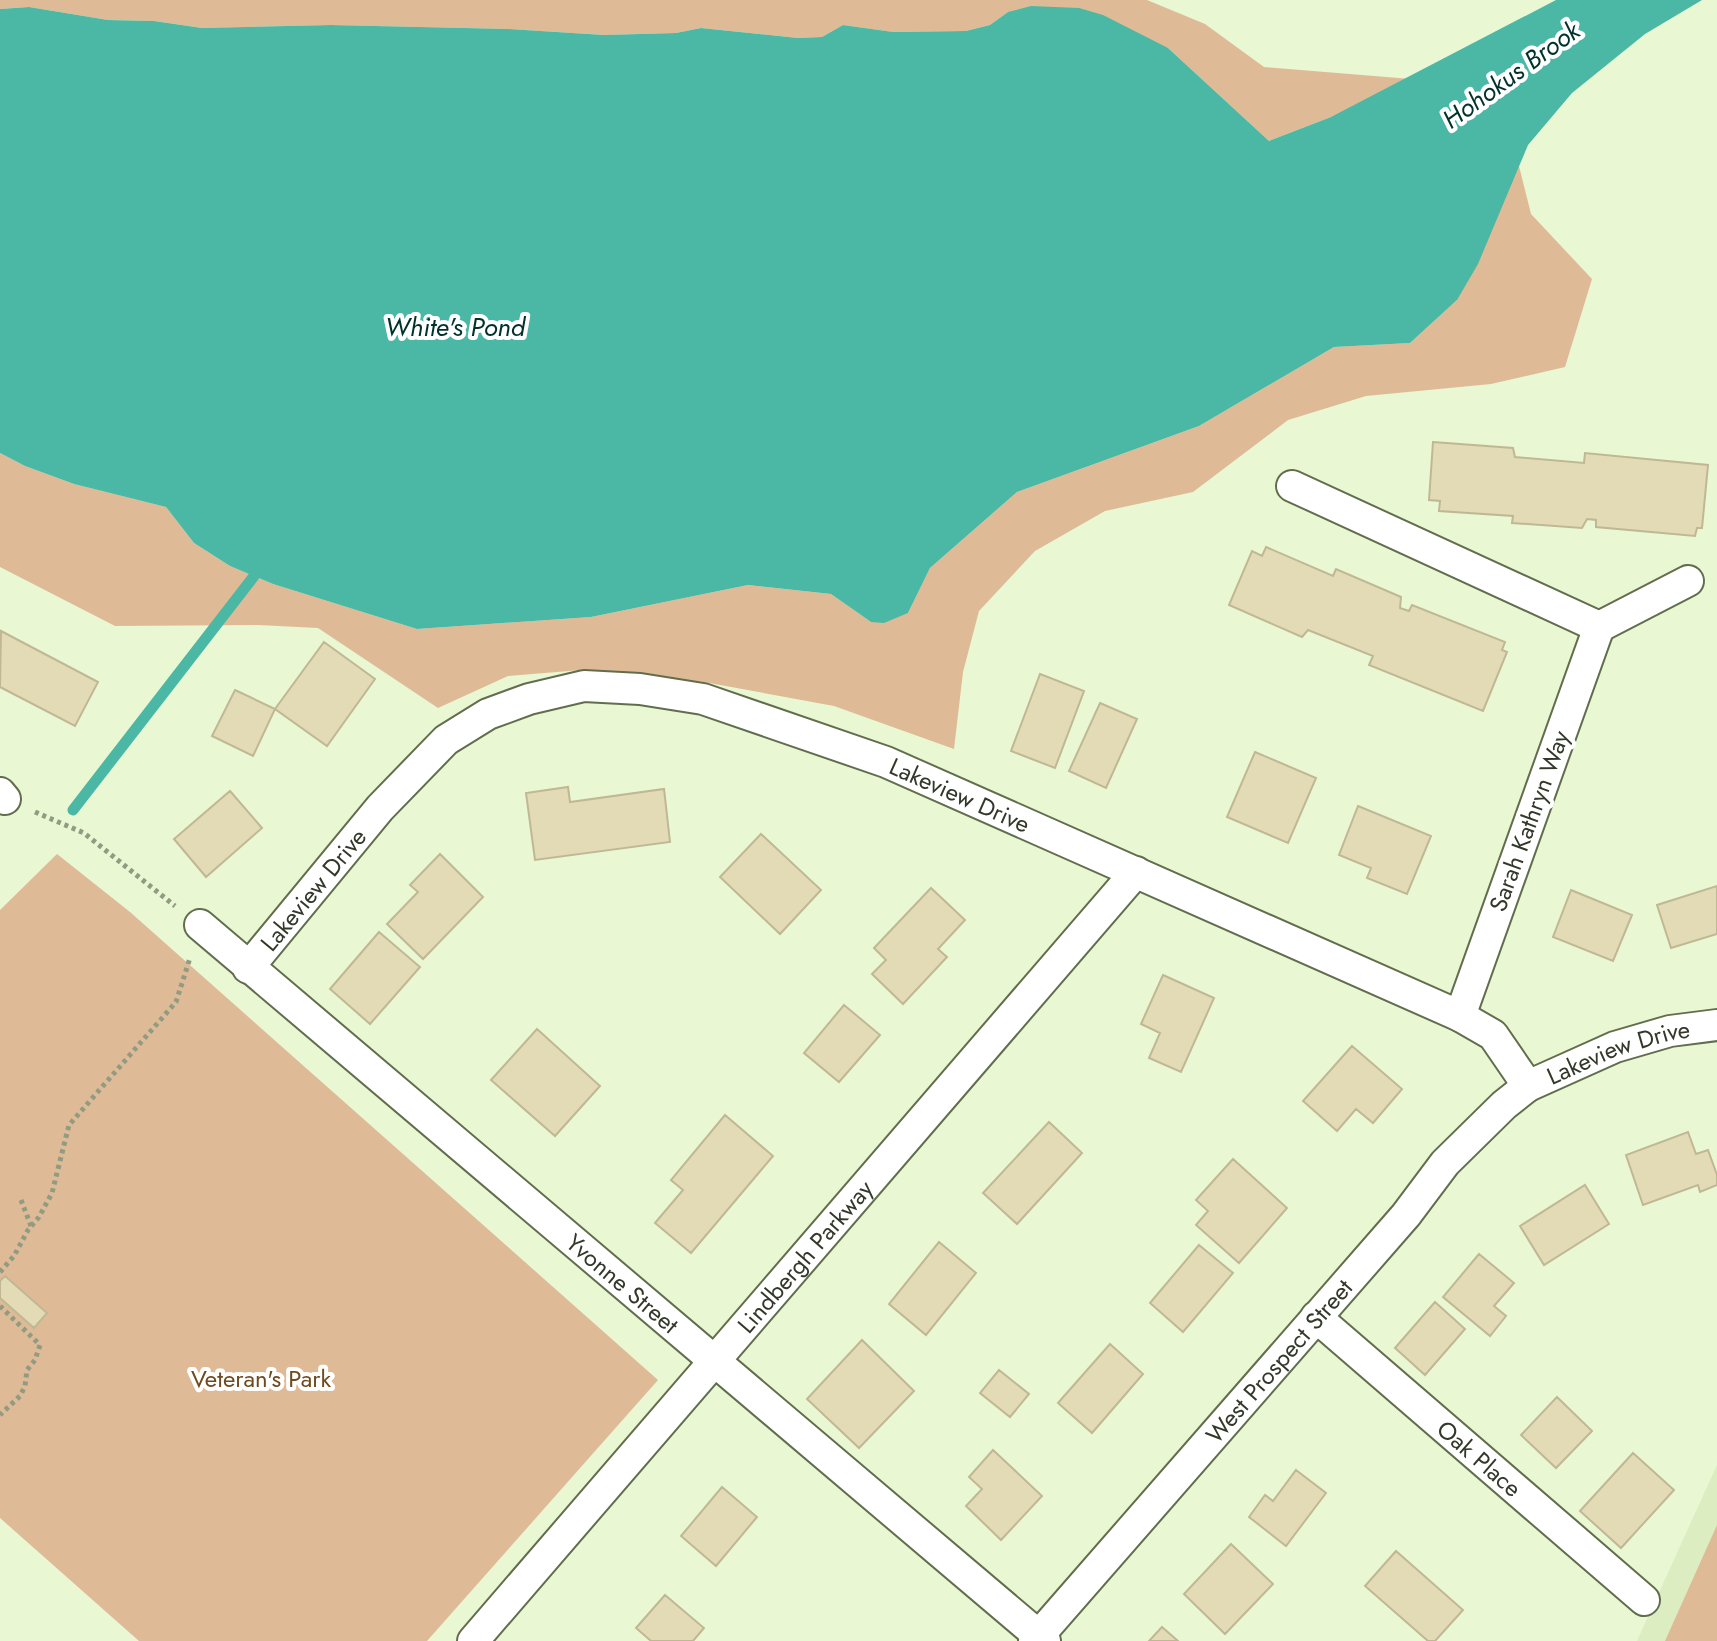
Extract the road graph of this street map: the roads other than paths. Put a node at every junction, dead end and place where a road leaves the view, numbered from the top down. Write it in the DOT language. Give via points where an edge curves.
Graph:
graph roads {
  1 [pos="1292,486"];
  2 [pos="1688,581"];
  3 [pos="1599,627"];
  4 [pos="1136,872"];
  5 [pos="200,925"];
  6 [pos="248,968"];
  7 [pos="1460,1016"];
  8 [pos="1717,1025"];
  9 [pos="1528,1086"];
  10 [pos="1316,1317"];
  11 [pos="714,1361"];
  12 [pos="1644,1600"];
  13 [pos="1039,1639"];
  14 [pos="473,1641"];
  1 -- 3 [label="street"];
  2 -- 3 [label="street"];
  3 -- 7 [label="street, Sarah Kathryn Way"];
  4 -- 6 [label="street, Lakeview Drive" via="886,762 703,699 584,686 488,714 446,740 380,808"];
  4 -- 7 [label="street, Lakeview Drive"];
  4 -- 11 [label="street, Lindbergh Parkway"];
  5 -- 6 [label="street, Yvonne Street"];
  6 -- 11 [label="street, Yvonne Street"];
  7 -- 9 [label="street, Lakeview Drive" via="1493,1035"];
  8 -- 9 [label="street, Lakeview Drive" via="1670,1031 1615,1047"];
  9 -- 10 [label="street, West Prospect Street" via="1445,1163"];
  10 -- 12 [label="street, Oak Place"];
  10 -- 13 [label="street, West Prospect Street"];
  11 -- 13 [label="street, Yvonne Street"];
  11 -- 14 [label="street, Lindbergh Parkway"];
}
